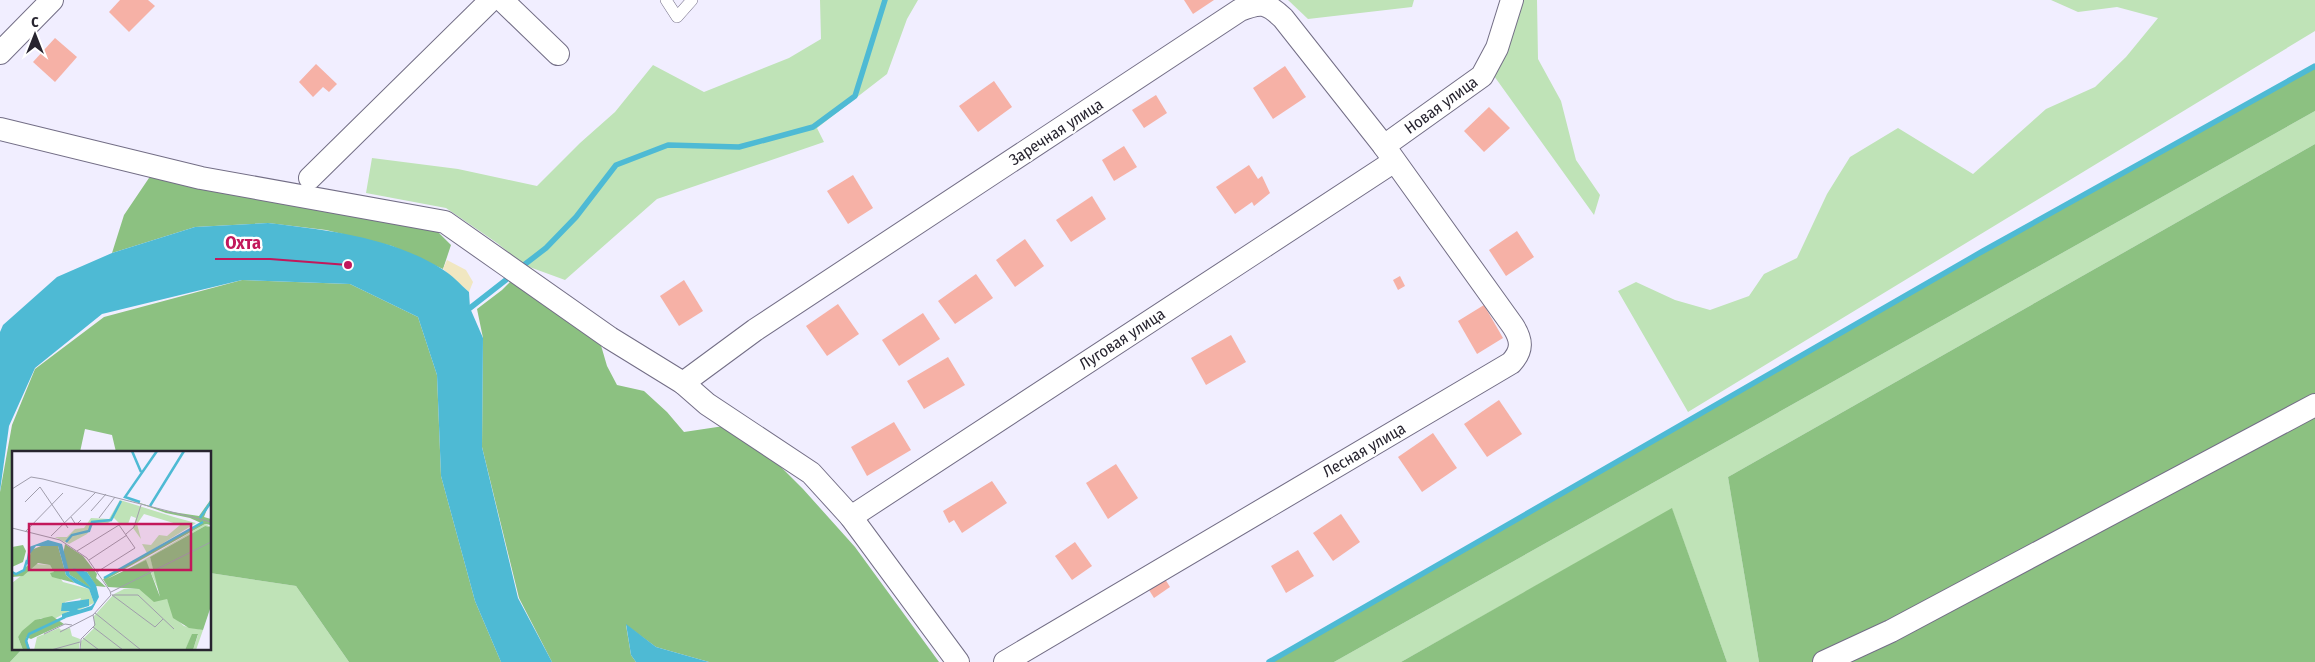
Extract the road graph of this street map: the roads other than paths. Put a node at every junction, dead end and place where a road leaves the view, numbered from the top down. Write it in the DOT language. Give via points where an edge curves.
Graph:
graph roads {
  1 [pos="52,0"];
  2 [pos="491,0"];
  3 [pos="502,0"];
  4 [pos="666,0"];
  5 [pos="692,0"];
  6 [pos="1512,0"];
  7 [pos="0,53"];
  8 [pos="558,54"];
  9 [pos="0,129"];
  10 [pos="1388,154"];
  11 [pos="310,178"];
  12 [pos="683,383"];
  13 [pos="2315,405"];
  14 [pos="851,517"];
  15 [pos="958,662"];
  16 [pos="1005,662"];
  17 [pos="1824,662"];
  1 -- 7 [label="street"];
  2 -- 11 [label="street"];
  3 -- 8 [label="street"];
  4 -- 5 [label="lane" via="677,17"];
  6 -- 10 [label="street, Новая улица" via="1497,48 1482,76"];
  9 -- 12 [label="street" via="201,178 445,222 610,338"];
  10 -- 12 [label="street, Заречная улица" via="1283,18 1265,4 1254,5 1240,10 755,330"];
  10 -- 14 [label="street, Луговая улица"];
  10 -- 16 [label="street, Лесная улица" via="1513,326 1520,338 1516,357 1511,363"];
  12 -- 14 [label="street" via="707,404 811,473"];
  13 -- 17 [label="street" via="1891,631"];
  14 -- 15 [label="street"];
}
